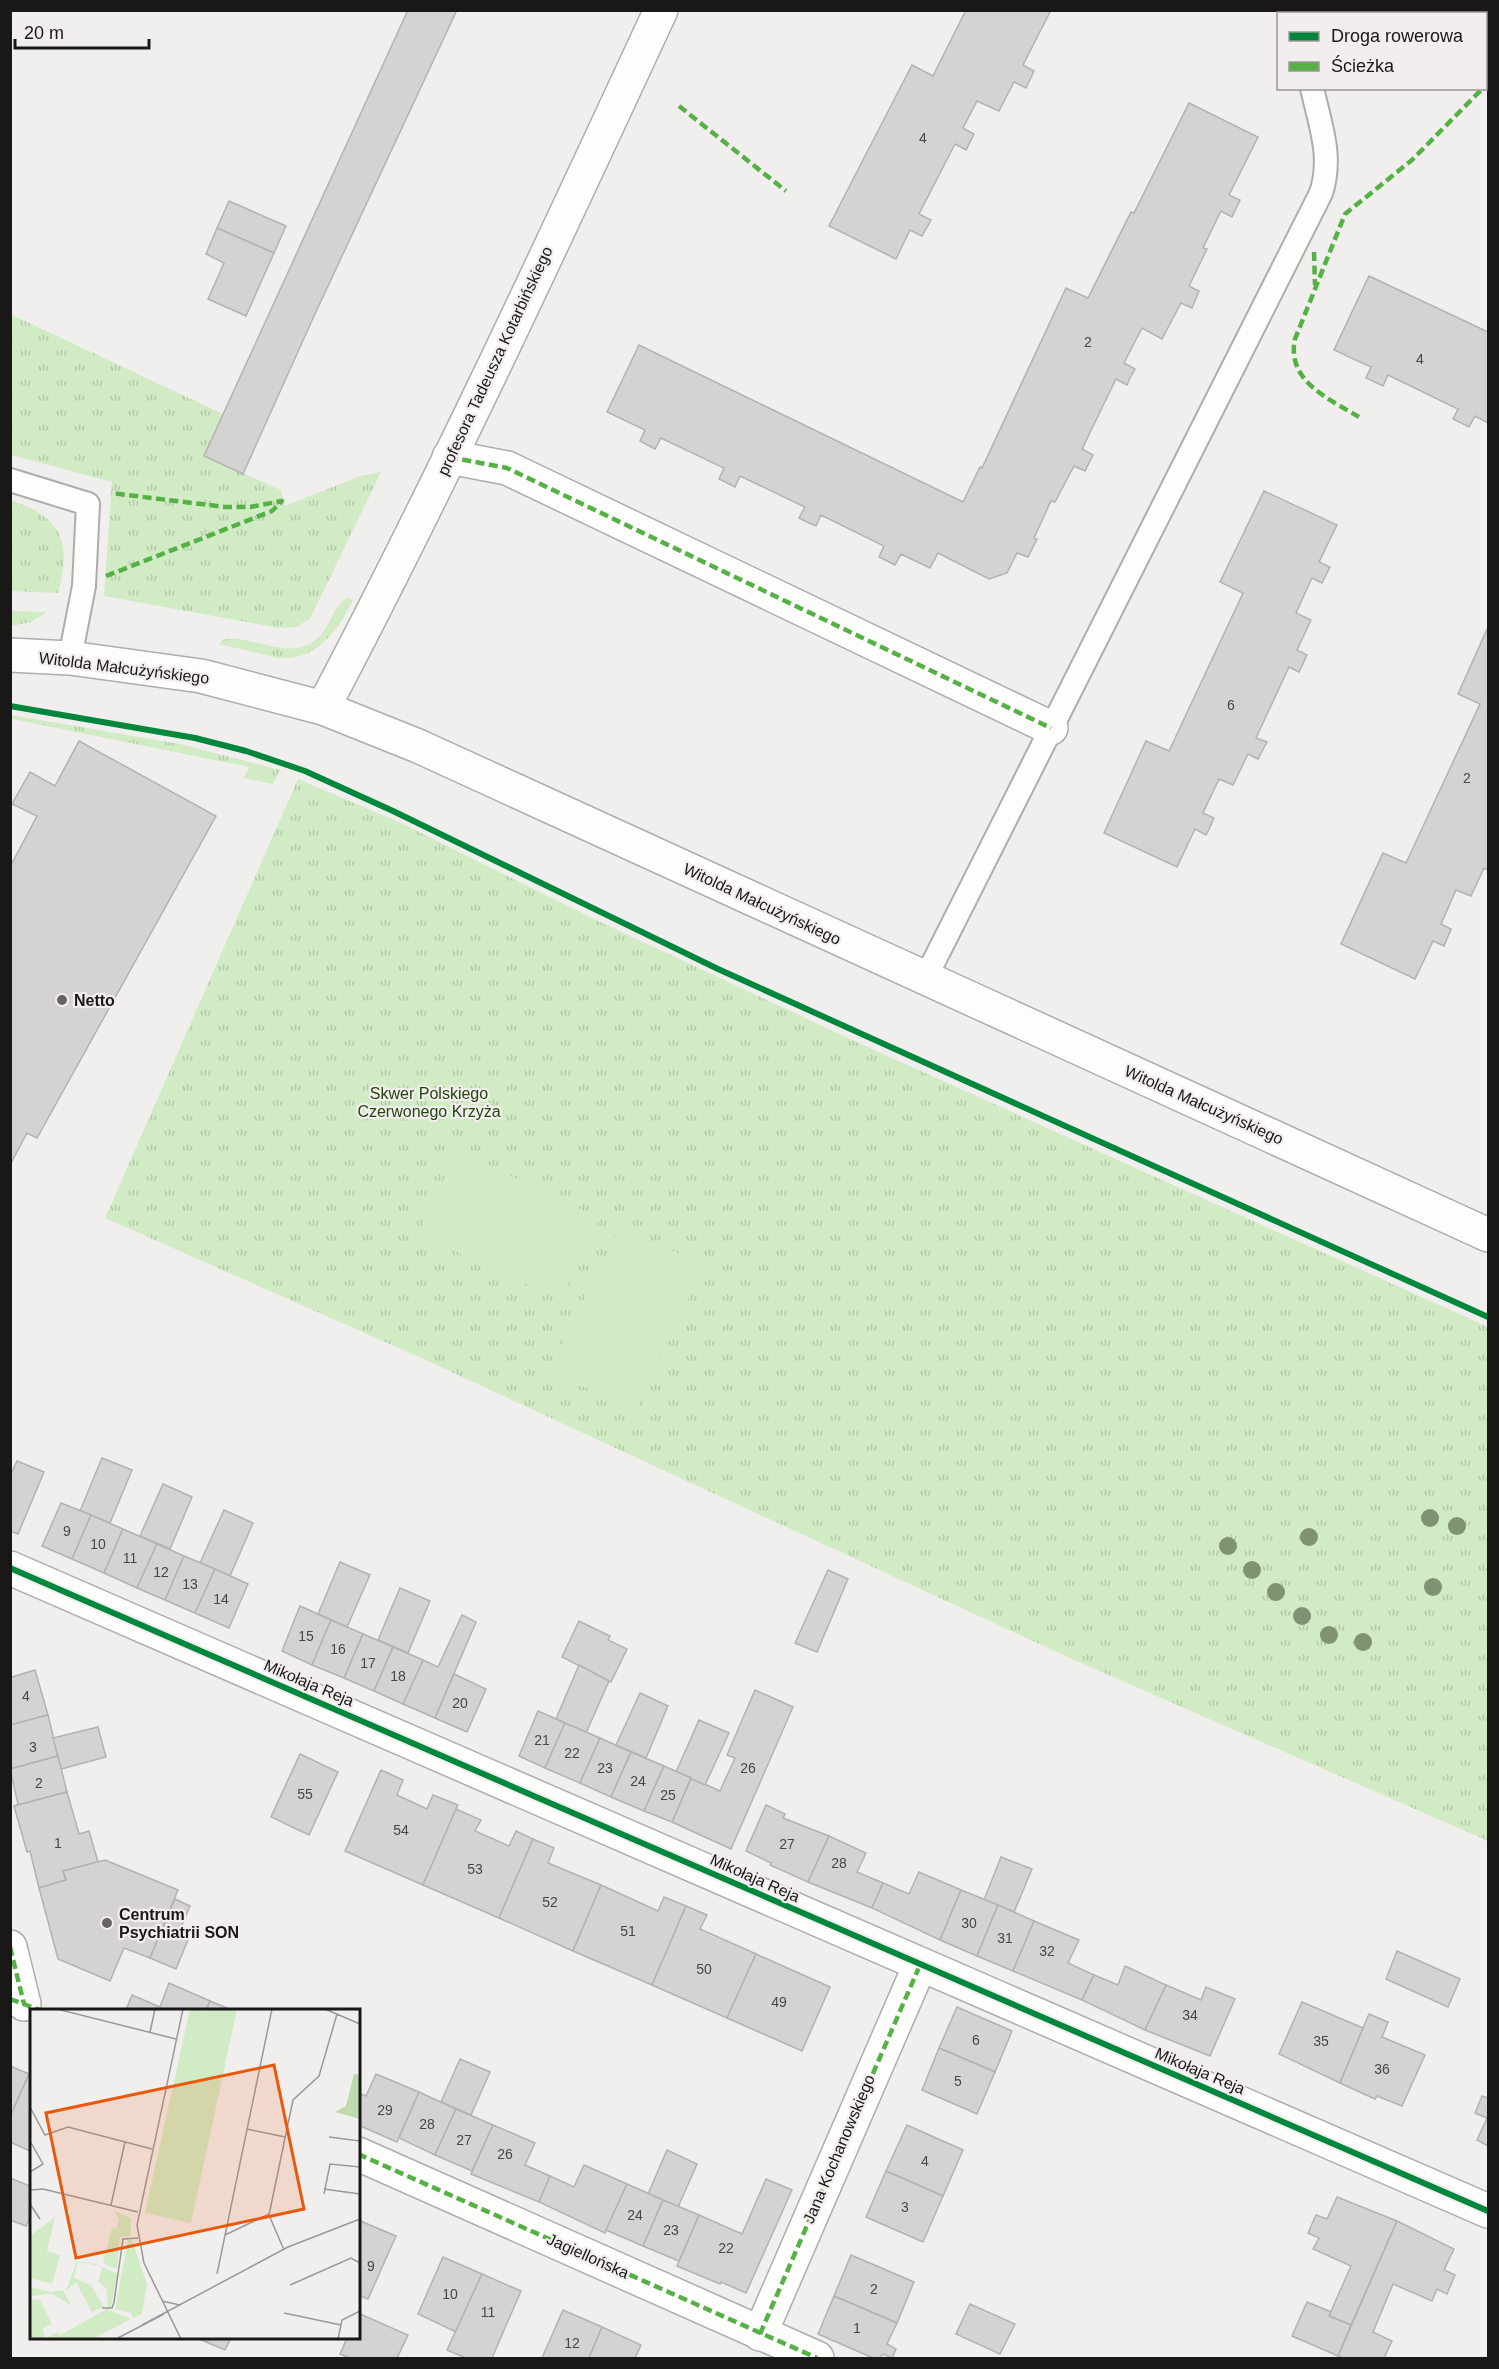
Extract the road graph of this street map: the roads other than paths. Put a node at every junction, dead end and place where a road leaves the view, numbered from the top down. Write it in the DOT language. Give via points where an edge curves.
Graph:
graph roads {
  1 [pos="661,10"];
  2 [pos="1312,90"];
  3 [pos="449,457"];
  4 [pos="10,480"];
  5 [pos="10,655"];
  6 [pos="69,658"];
  7 [pos="323,708"];
  8 [pos="1052,728"];
  9 [pos="925,979"];
  10 [pos="1488,1235"];
  11 [pos="10,1568"];
  12 [pos="10,1947"];
  13 [pos="920,1965"];
  14 [pos="25,2004"];
  15 [pos="360,2155"];
  16 [pos="1488,2211"];
  17 [pos="760,2334"];
  18 [pos="817,2358"];
  1 -- 3 [label="street, profesora Tadeusza Kotarbińskiego"];
  2 -- 8 [label="lane" via="1327,155 1321,193"];
  3 -- 7 [label="street, profesora Tadeusza Kotarbińskiego"];
  3 -- 8 [label="street" via="507,468"];
  4 -- 6 [label="lane" via="88,504 84,586"];
  5 -- 6 [label="street, Witolda Małcużyńskiego"];
  6 -- 7 [label="street, Witolda Małcużyńskiego" via="201,676"];
  7 -- 9 [label="street, Witolda Małcużyńskiego" via="418,746"];
  8 -- 9 [label="lane"];
  9 -- 10 [label="street, Witolda Małcużyńskiego"];
  11 -- 13 [label="street, Mikołaja Reja"];
  12 -- 14 [label="street"];
  13 -- 16 [label="street, Mikołaja Reja"];
  13 -- 17 [label="street, Jana Kochanowskiego"];
  15 -- 17 [label="street, Jagiellońska"];
  17 -- 18 [label="street, Jagiellońska"];
}
